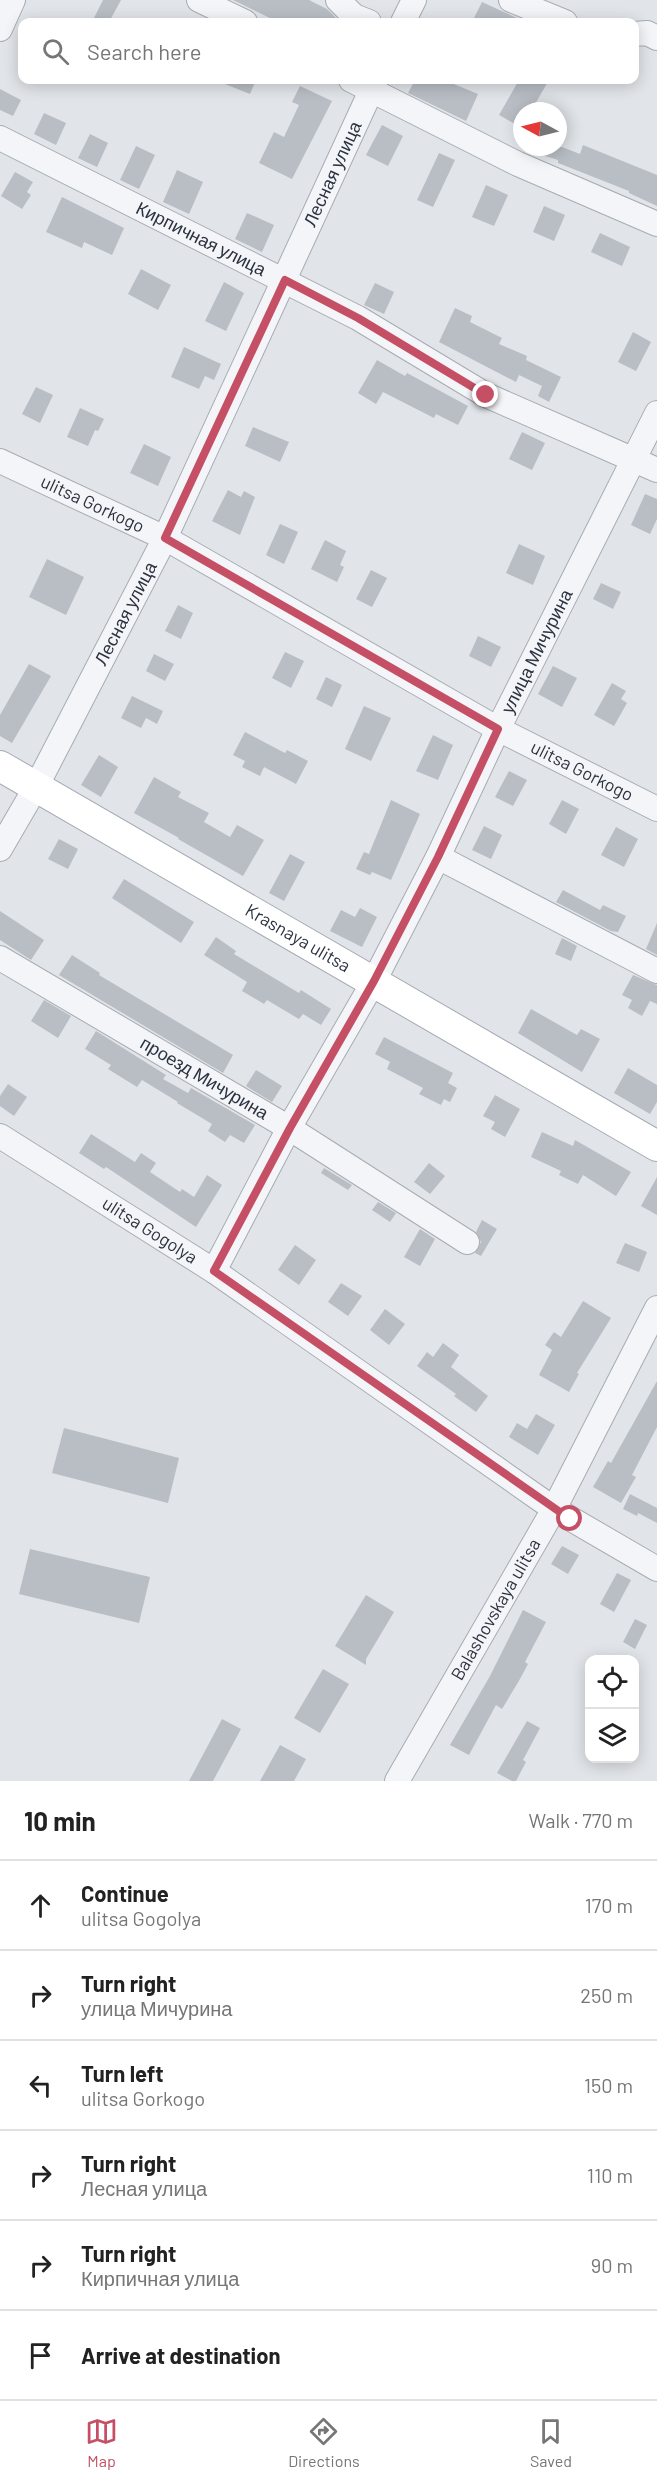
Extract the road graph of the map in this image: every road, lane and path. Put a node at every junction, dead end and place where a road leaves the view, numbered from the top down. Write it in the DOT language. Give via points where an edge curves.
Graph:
graph roads {
  1 [pos="13,0"];
  2 [pos="199,0"];
  3 [pos="338,0"];
  4 [pos="414,0"];
  5 [pos="511,0"];
  6 [pos="237,18"];
  7 [pos="359,18"];
  8 [pos="406,18"];
  9 [pos="555,18"];
  10 [pos="0,29"];
  11 [pos="639,34"];
  12 [pos="657,38"];
  13 [pos="366,84"];
  14 [pos="368,84"];
  15 [pos="0,138"];
  16 [pos="657,224"];
  17 [pos="285,280"];
  18 [pos="657,413"];
  19 [pos="634,459"];
  20 [pos="0,461"];
  21 [pos="657,470"];
  22 [pos="165,538"];
  23 [pos="498,729"];
  24 [pos="0,766"];
  25 [pos="36,787"];
  26 [pos="657,809"];
  27 [pos="0,849"];
  28 [pos="438,857"];
  29 [pos="0,958"];
  30 [pos="657,971"];
  31 [pos="374,981"];
  32 [pos="290,1128"];
  33 [pos="0,1136"];
  34 [pos="657,1146"];
  35 [pos="467,1242"];
  36 [pos="214,1271"];
  37 [pos="657,1308"];
  38 [pos="554,1509"];
  39 [pos="657,1569"];
  40 [pos="406,1778"];
  1 -- 10 [label="street"];
  2 -- 6 [label="street"];
  3 -- 7 [label="street"];
  4 -- 8 [label="street"];
  5 -- 9 [label="street"];
  11 -- 12 [label="street"];
  13 -- 17 [label="street, Лесная улица"];
  14 -- 16 [label="street" via="518,164"];
  15 -- 17 [label="street, Кирпичная улица"];
  17 -- 19 [label="street, Кирпичная улица" via="358,318 486,395"];
  17 -- 22 [label="street, Лесная улица"];
  18 -- 19 [label="street, улица Мичурина"];
  19 -- 21 [label="street, Кирпичная улица"];
  19 -- 23 [label="street, улица Мичурина"];
  20 -- 22 [label="street, ulitsa Gorkogo"];
  22 -- 23 [label="street, ulitsa Gorkogo"];
  22 -- 25 [label="street, Лесная улица"];
  23 -- 26 [label="street, ulitsa Gorkogo"];
  23 -- 28 [label="street, улица Мичурина"];
  24 -- 25 [label="main road, Krasnaya ulitsa"];
  25 -- 27 [label="street, Лесная улица"];
  25 -- 31 [label="main road, Krasnaya ulitsa"];
  28 -- 30 [label="street"];
  28 -- 31 [label="street, улица Мичурина"];
  29 -- 32 [label="street, проезд Мичурина"];
  31 -- 32 [label="street, улица Мичурина"];
  31 -- 34 [label="main road, Krasnaya ulitsa"];
  32 -- 35 [label="street, проезд Мичурина"];
  32 -- 36 [label="street, улица Мичурина"];
  33 -- 36 [label="street, ulitsa Gogolya"];
  36 -- 38 [label="street, ulitsa Gogolya"];
  37 -- 38 [label="street, Balashovskaya ulitsa"];
  38 -- 39 [label="street, ulitsa Gogolya"];
  38 -- 40 [label="street, Balashovskaya ulitsa"];
}
